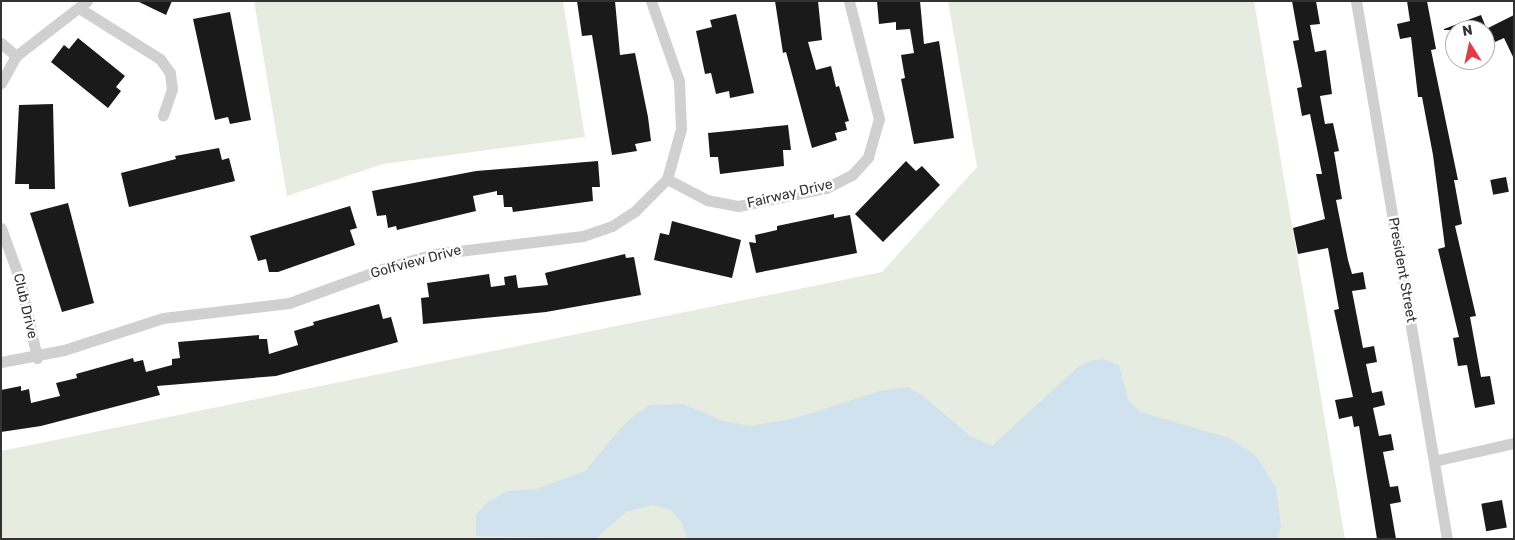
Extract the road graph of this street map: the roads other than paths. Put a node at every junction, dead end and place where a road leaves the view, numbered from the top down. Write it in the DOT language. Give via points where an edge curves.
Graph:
graph roads {
  1 [pos="651,1"];
  2 [pos="849,1"];
  3 [pos="1356,1"];
  4 [pos="83,5"];
  5 [pos="1,43"];
  6 [pos="16,56"];
  7 [pos="1,83"];
  8 [pos="163,115"];
  9 [pos="667,179"];
  10 [pos="1,228"];
  11 [pos="37,358"];
  12 [pos="1,362"];
  13 [pos="1514,443"];
  14 [pos="1434,461"];
  15 [pos="1447,539"];
  1 -- 9 [label="street, Golfview Drive" via="682,100 682,129"];
  2 -- 9 [label="street, Fairway Drive" via="879,119 868,156 852,175 826,188 738,206 707,200"];
  3 -- 14 [label="street, President Street"];
  4 -- 6 [label="street"];
  4 -- 8 [label="street" via="160,59 170,73 172,89"];
  5 -- 6 [label="street"];
  6 -- 7 [label="street"];
  9 -- 11 [label="street, Golfview Drive" via="628,216 583,236 434,254 289,303 163,318"];
  10 -- 11 [label="street, Club Drive" via="20,280"];
  11 -- 12 [label="street, Golfview Drive"];
  13 -- 14 [label="street"];
  14 -- 15 [label="street, President Street"];
}
